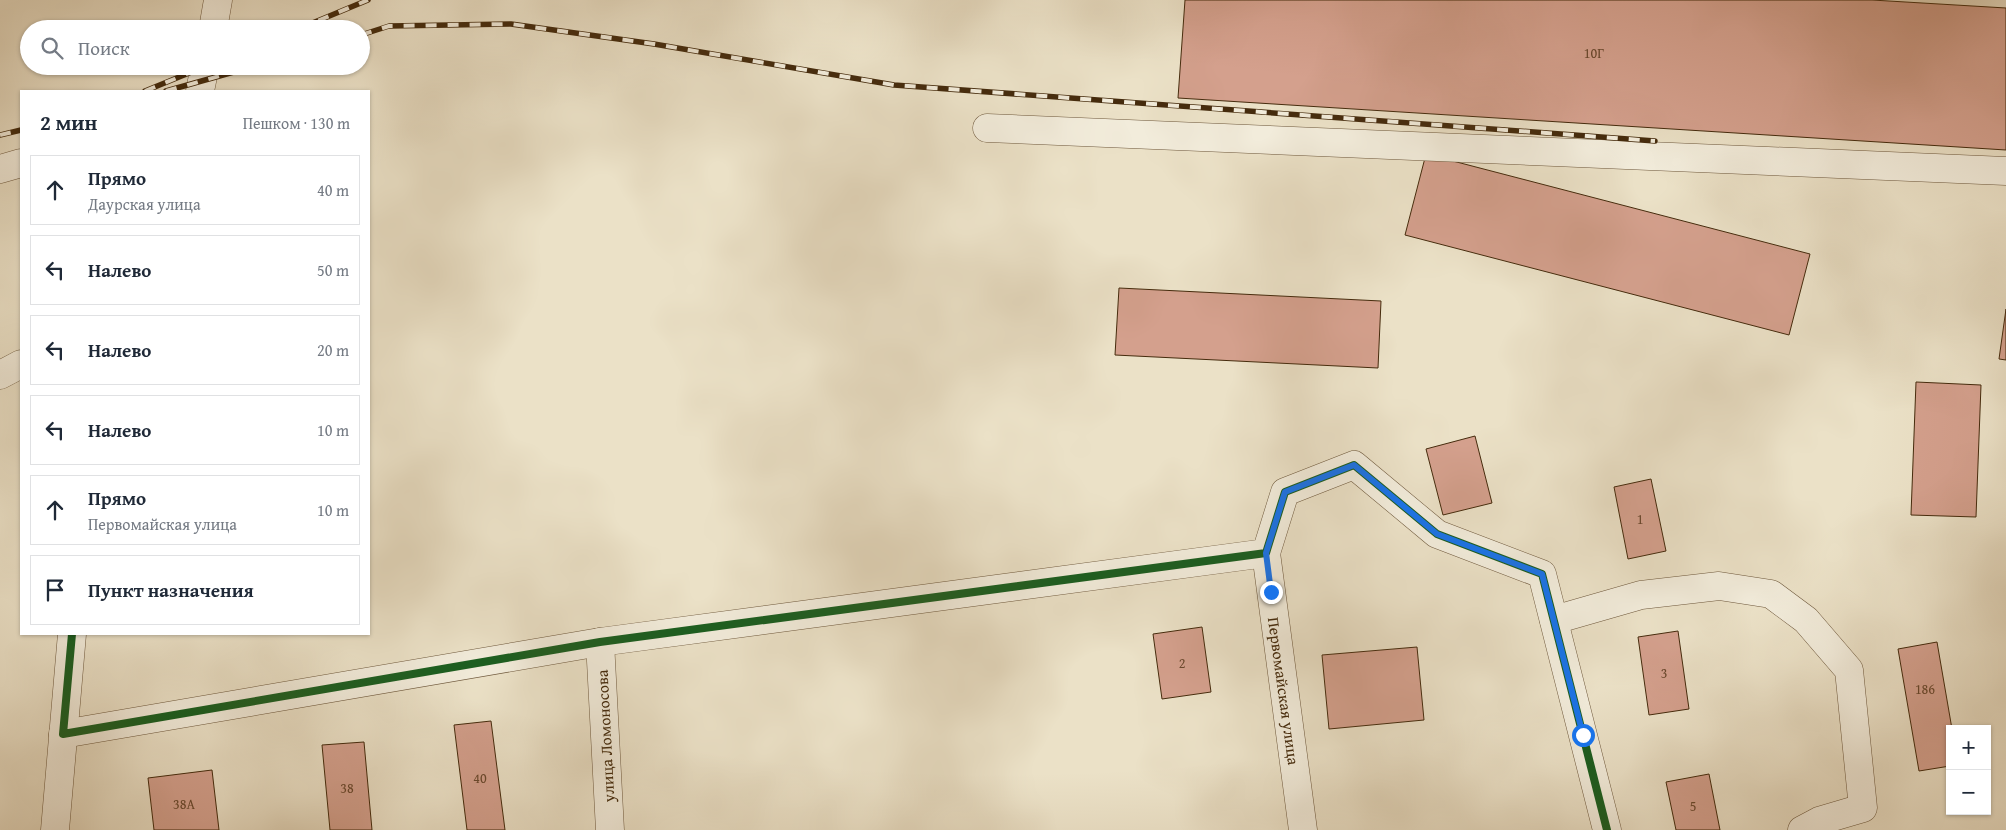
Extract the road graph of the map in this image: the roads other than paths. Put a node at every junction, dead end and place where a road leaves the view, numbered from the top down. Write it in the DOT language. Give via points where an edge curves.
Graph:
graph roads {
  1 [pos="218,0"];
  2 [pos="214,20"];
  3 [pos="203,75"];
  4 [pos="200,90"];
  5 [pos="987,128"];
  6 [pos="20,163"];
  7 [pos="0,169"];
  8 [pos="2006,171"];
  9 [pos="20,365"];
  10 [pos="0,375"];
  11 [pos="1266,553"];
  12 [pos="1554,620"];
  13 [pos="72,635"];
  14 [pos="600,642"];
  15 [pos="63,734"];
  16 [pos="55,830"];
  17 [pos="610,830"];
  18 [pos="1303,830"];
  19 [pos="1607,830"];
  20 [pos="1802,830"];
  1 -- 2 [label="street"];
  3 -- 4 [label="street"];
  5 -- 8 [label="street"];
  6 -- 7 [label="street"];
  9 -- 10 [label="street"];
  11 -- 12 [label="street" via="1285,492 1354,465 1437,534 1542,574"];
  11 -- 14 [label="street"];
  11 -- 18 [label="street, Первомайская улица"];
  12 -- 19 [label="street"];
  12 -- 20 [label="street" via="1641,595 1719,586 1771,594 1806,620 1849,670 1864,808"];
  13 -- 15 [label="street"];
  14 -- 15 [label="street"];
  14 -- 17 [label="street, улица Ломоносова"];
  15 -- 16 [label="street"];
}
